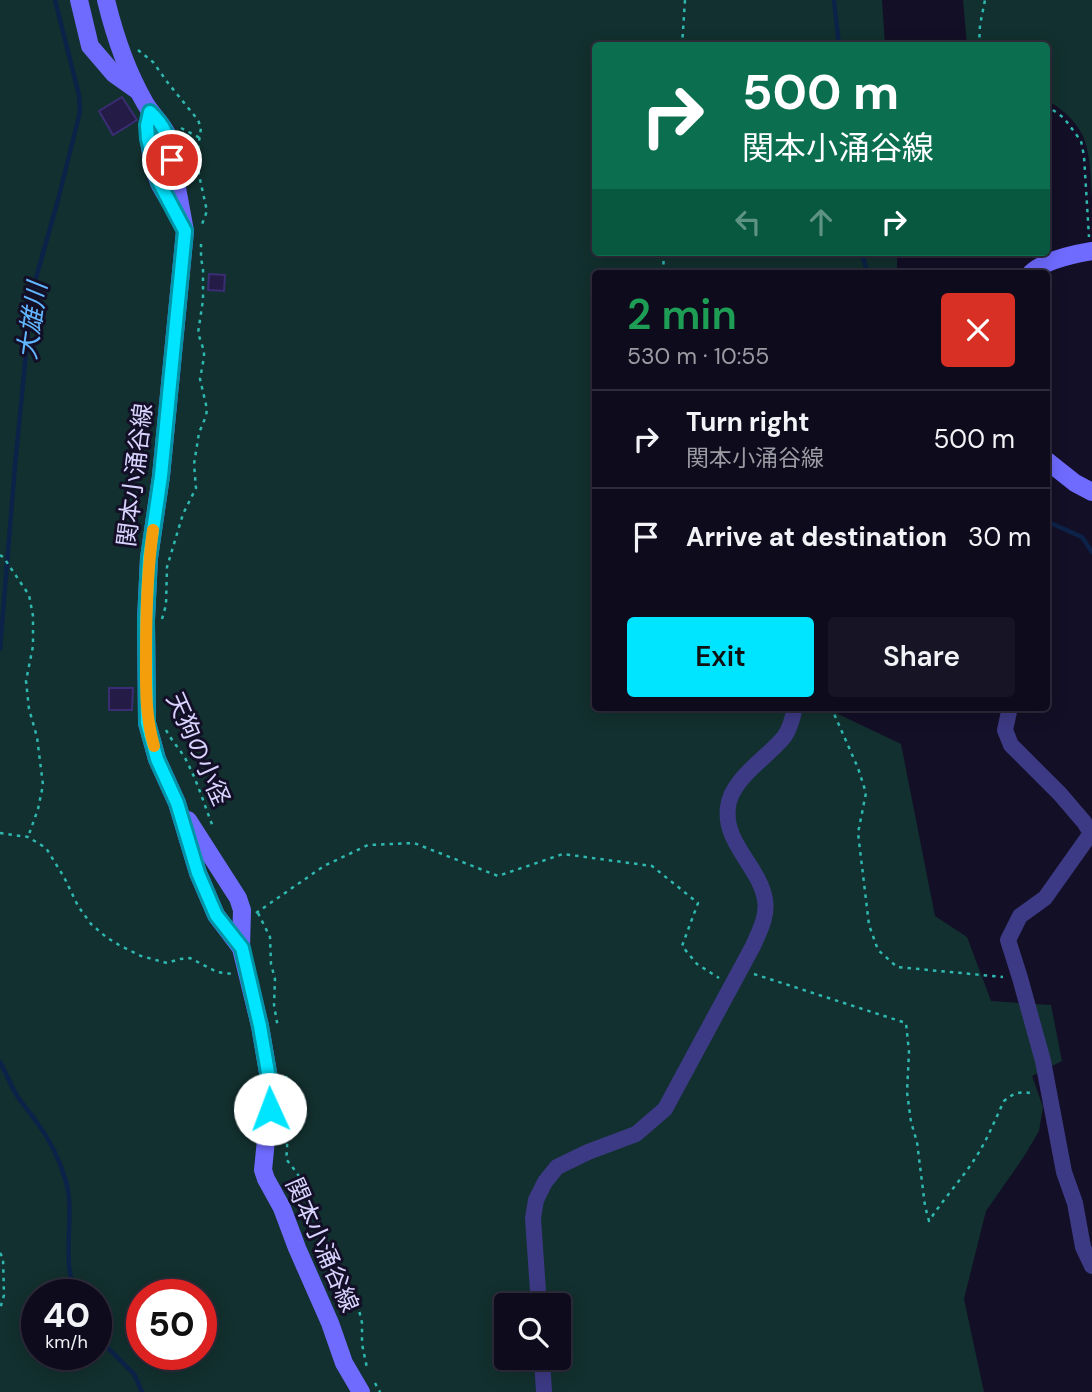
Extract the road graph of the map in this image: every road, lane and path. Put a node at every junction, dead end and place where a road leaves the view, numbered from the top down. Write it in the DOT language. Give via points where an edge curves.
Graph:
graph roads {
  1 [pos="79,0"];
  2 [pos="106,0"];
  3 [pos="685,0"];
  4 [pos="985,0"];
  5 [pos="682,42"];
  6 [pos="979,42"];
  7 [pos="138,50"];
  8 [pos="138,91"];
  9 [pos="1050,108"];
  10 [pos="195,232"];
  11 [pos="1091,252"];
  12 [pos="1034,270"];
  13 [pos="1050,463"];
  14 [pos="1092,492"];
  15 [pos="0,555"];
  16 [pos="160,628"];
  17 [pos="794,711"];
  18 [pos="833,711"];
  19 [pos="1009,711"];
  20 [pos="162,720"];
  21 [pos="177,803"];
  22 [pos="214,831"];
  23 [pos="1091,832"];
  24 [pos="0,833"];
  25 [pos="28,837"];
  26 [pos="257,912"];
  27 [pos="243,923"];
  28 [pos="242,948"];
  29 [pos="741,970"];
  30 [pos="247,975"];
  31 [pos="1020,978"];
  32 [pos="731,986"];
  33 [pos="278,1028"];
  34 [pos="285,1075"];
  35 [pos="1050,1101"];
  36 [pos="0,1253"];
  37 [pos="1092,1266"];
  38 [pos="538,1293"];
  39 [pos="0,1309"];
  40 [pos="543,1370"];
  41 [pos="367,1371"];
  42 [pos="368,1387"];
  43 [pos="380,1392"];
  44 [pos="544,1392"];
  1 -- 8 [label="main road, 関本小涌谷線" via="90,46 114,74"];
  2 -- 8 [label="main road, 関本小涌谷線" via="116,40"];
  3 -- 5 [label="path"];
  4 -- 6 [label="path"];
  7 -- 10 [label="path" via="153,62 201,128 198,175 207,211"];
  8 -- 10 [label="main road, 関本小涌谷線" via="167,134"];
  9 -- 11 [label="path" via="1081,141"];
  10 -- 16 [label="path" via="203,300 198,333 204,351 200,379 207,409 194,464 196,488 167,567"];
  10 -- 21 [label="main road, 関本小涌谷線" via="149,558 146,632 147,723"];
  11 -- 12 [label="main road"];
  13 -- 14 [label="main road"];
  15 -- 25 [label="path" via="29,595 33,616 26,681 43,785"];
  17 -- 29 [label="street" via="786,735 740,781 727,808 732,836 766,901 764,922"];
  18 -- 31 [label="path" via="866,793 858,833 869,925 878,950 897,967"];
  19 -- 23 [label="street" via="1005,730 1011,745"];
  20 -- 22 [label="path, 天狗の小径" via="199,789"];
  21 -- 27 [label="main road, 関本小涌谷線" via="238,898"];
  21 -- 28 [label="main road, 関本小涌谷線" via="216,915"];
  23 -- 31 [label="street" via="1045,898 1020,916 1007,940"];
  24 -- 25 [label="path"];
  25 -- 30 [label="path" via="46,848 78,906 106,937 141,956 167,963 190,958 217,972"];
  26 -- 27 [label="path"];
  26 -- 32 [label="path" via="324,866 368,845 414,843 498,876 563,854 652,866 698,903 682,946 697,964"];
  26 -- 33 [label="path" via="270,937"];
  27 -- 28 [label="main road, 関本小涌谷線"];
  28 -- 30 [label="main road, 関本小涌谷線"];
  29 -- 32 [label="street"];
  29 -- 35 [label="path" via="906,1023 907,1092 929,1221 978,1154 1004,1101 1021,1092"];
  30 -- 42 [label="main road, 関本小涌谷線" via="271,1090 263,1170 344,1363"];
  31 -- 35 [label="street"];
  32 -- 38 [label="street" via="665,1109 636,1134 557,1167 545,1182 533,1218"];
  34 -- 41 [label="path" via="286,1159 302,1182 336,1265 357,1301"];
  35 -- 37 [label="street" via="1083,1247"];
  36 -- 39 [label="path" via="4,1295"];
  40 -- 44 [label="street"];
  42 -- 43 [label="path"];
}
